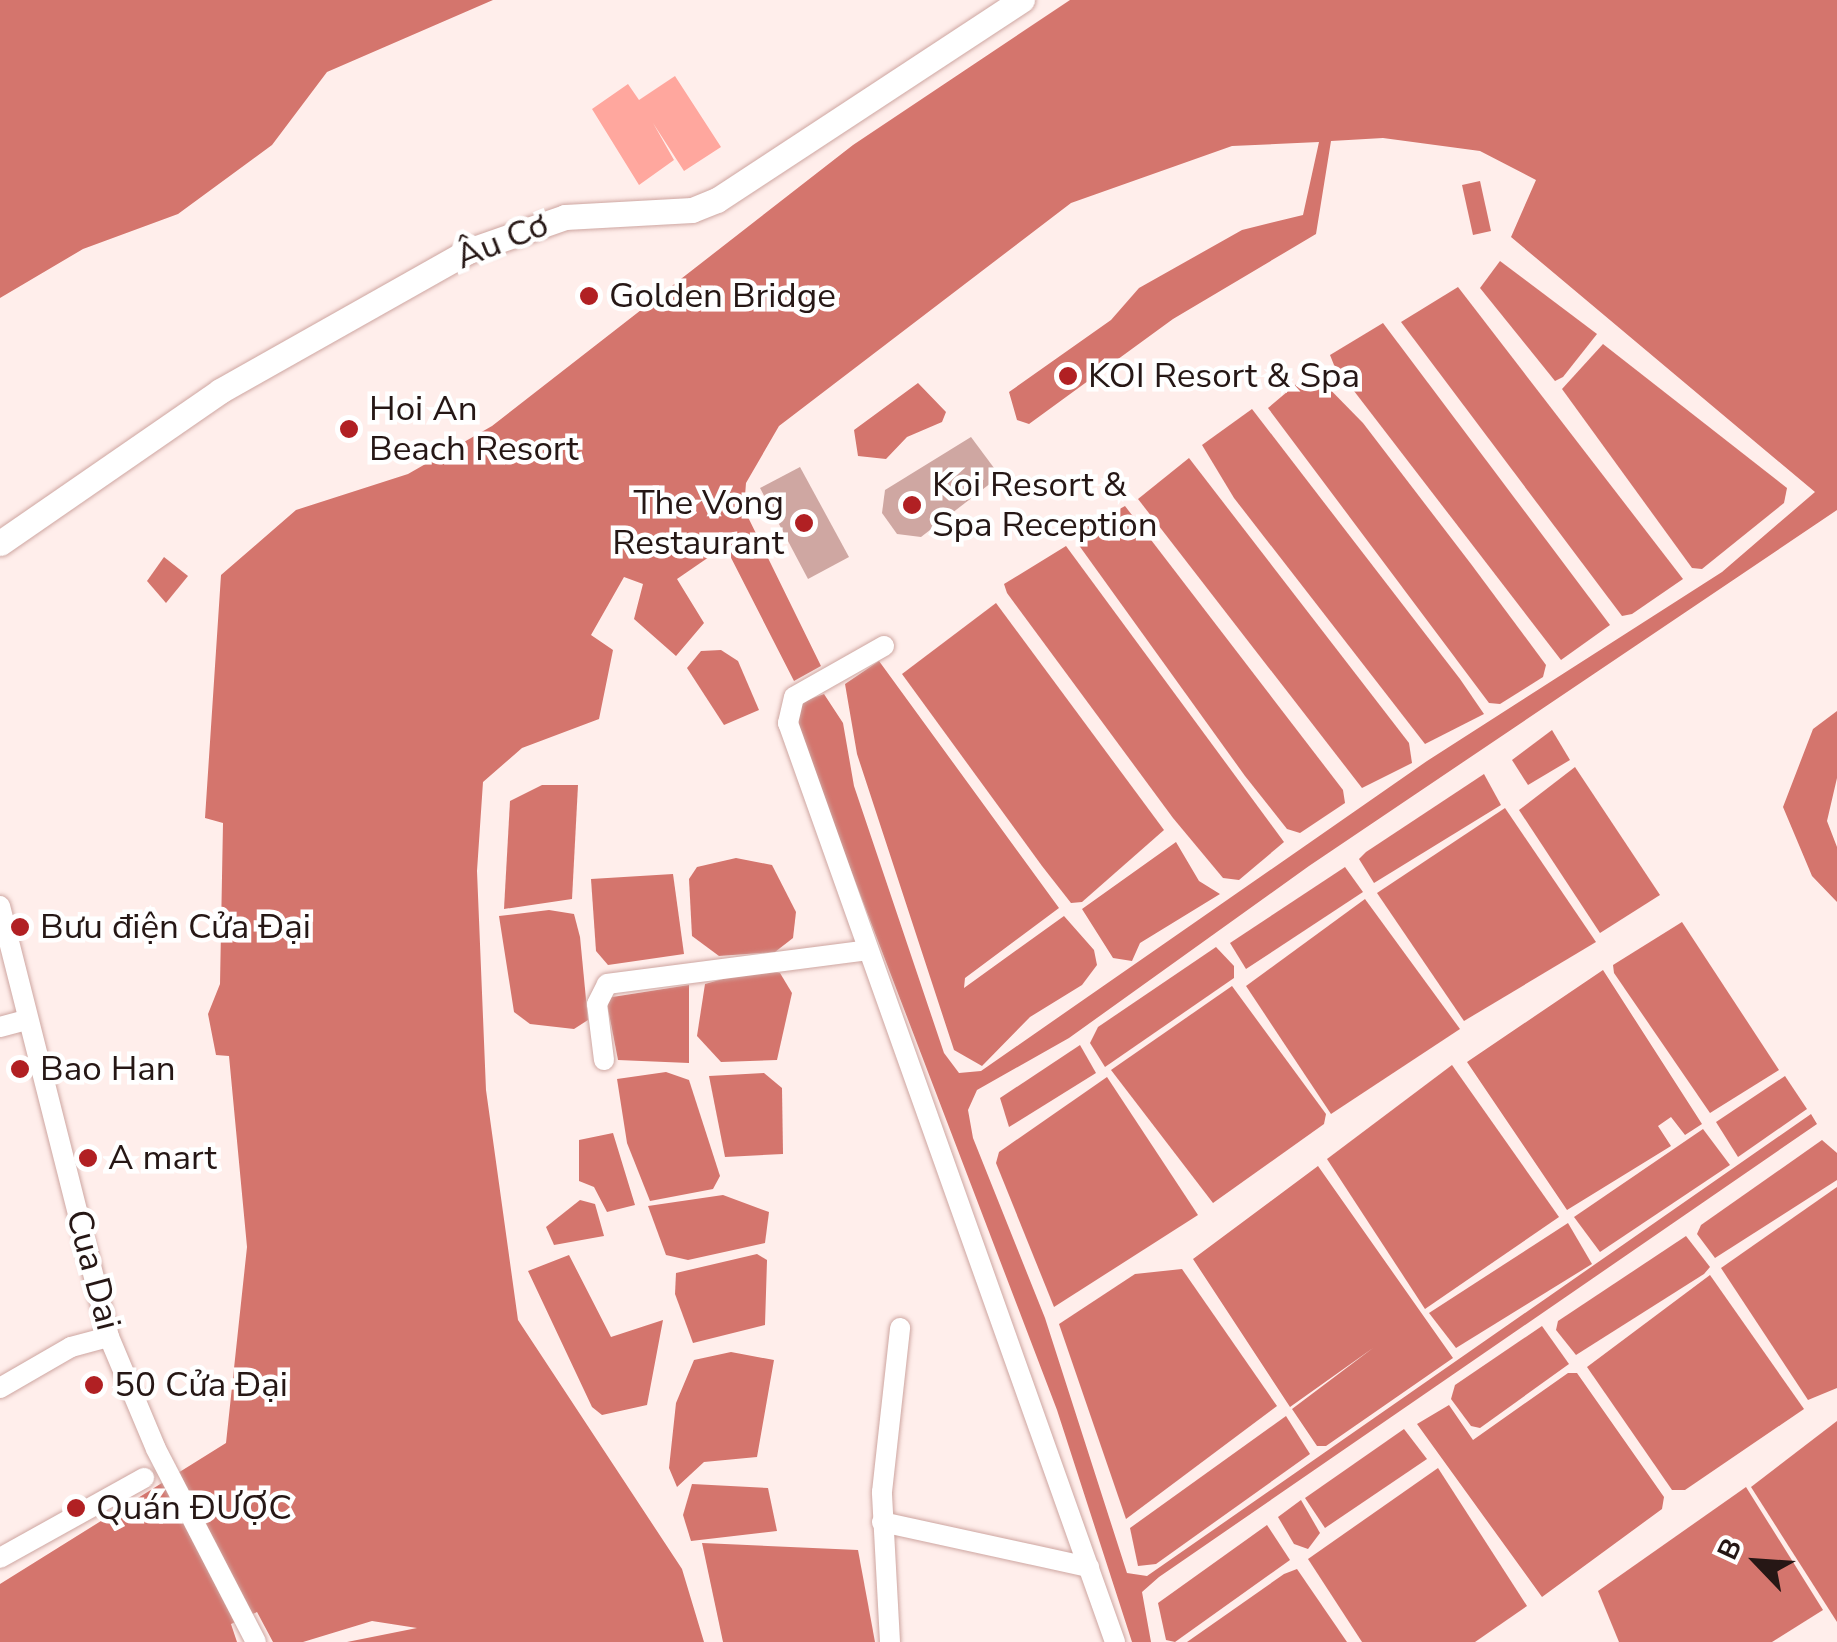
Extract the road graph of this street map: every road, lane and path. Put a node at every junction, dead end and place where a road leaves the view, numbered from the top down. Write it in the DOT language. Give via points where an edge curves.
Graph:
graph roads {
  1 [pos="1022,0"];
  2 [pos="0,543"];
  3 [pos="884,646"];
  4 [pos="1,914"];
  5 [pos="868,950"];
  6 [pos="26,1020"];
  7 [pos="0,1027"];
  8 [pos="604,1060"];
  9 [pos="900,1328"];
  10 [pos="109,1337"];
  11 [pos="0,1388"];
  12 [pos="144,1478"];
  13 [pos="882,1522"];
  14 [pos="0,1558"];
  15 [pos="1089,1568"];
  16 [pos="256,1642"];
  17 [pos="890,1642"];
  18 [pos="1115,1642"];
  1 -- 2 [label="main road, Âu Cơ" via="717,200 692,210 565,216 468,251 220,391"];
  3 -- 5 [label="street" via="788,708"];
  4 -- 6 [label="street, Cua Dai"];
  5 -- 8 [label="street" via="606,984 597,1004"];
  5 -- 15 [label="street"];
  6 -- 7 [label="street"];
  6 -- 10 [label="street, Cua Dai"];
  9 -- 13 [label="street"];
  10 -- 11 [label="street" via="71,1346"];
  10 -- 16 [label="street, Cua Dai" via="159,1454"];
  12 -- 14 [label="street"];
  13 -- 15 [label="street"];
  13 -- 17 [label="street"];
  15 -- 18 [label="street"];
}
